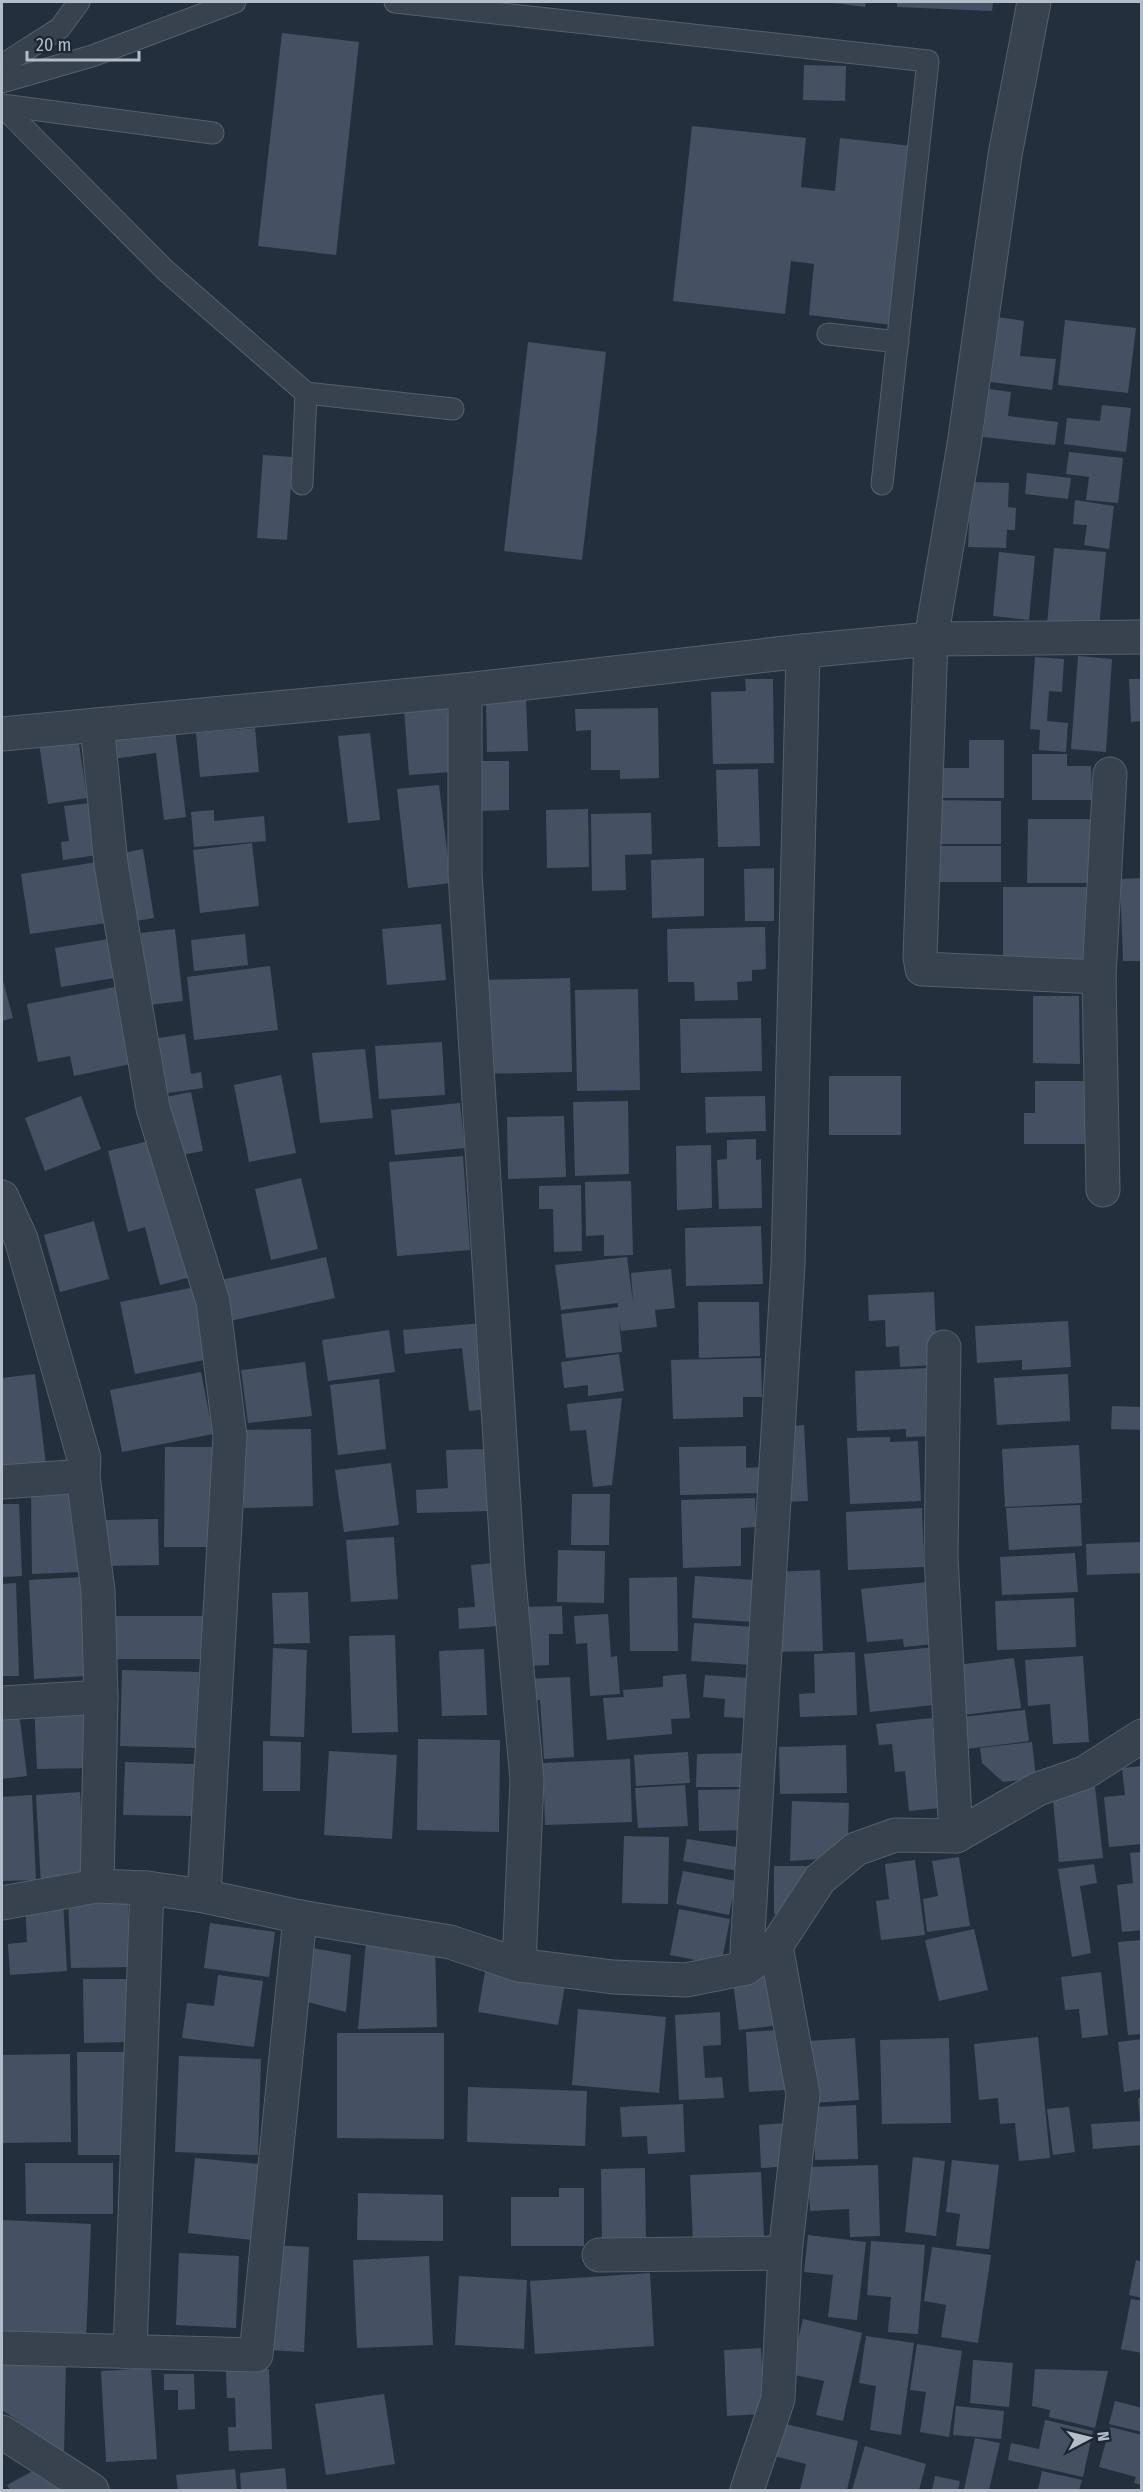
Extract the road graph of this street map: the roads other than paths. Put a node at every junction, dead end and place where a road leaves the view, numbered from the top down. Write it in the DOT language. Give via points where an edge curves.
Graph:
graph roads {
  1 [pos="79,2"];
  2 [pos="234,2"];
  3 [pos="396,2"];
  4 [pos="1034,2"];
  5 [pos="2,65"];
  6 [pos="2,82"];
  7 [pos="2,106"];
  8 [pos="213,132"];
  9 [pos="828,334"];
  10 [pos="898,342"];
  11 [pos="306,393"];
  12 [pos="453,409"];
  13 [pos="302,483"];
  14 [pos="882,484"];
  15 [pos="1142,637"];
  16 [pos="931,639"];
  17 [pos="803,651"];
  18 [pos="465,690"];
  19 [pos="98,725"];
  20 [pos="2,734"];
  21 [pos="1110,774"];
  22 [pos="1099,976"];
  23 [pos="1103,1190"];
  24 [pos="2,1197"];
  25 [pos="11,1241"];
  26 [pos="944,1347"];
  27 [pos="83,1476"];
  28 [pos="2,1482"];
  29 [pos="101,1697"];
  30 [pos="2,1703"];
  31 [pos="1142,1736"];
  32 [pos="956,1836"];
  33 [pos="97,1886"];
  34 [pos="147,1888"];
  35 [pos="204,1896"];
  36 [pos="2,1903"];
  37 [pos="300,1917"];
  38 [pos="776,1946"];
  39 [pos="519,1965"];
  40 [pos="746,1968"];
  41 [pos="785,2253"];
  42 [pos="599,2255"];
  43 [pos="2,2348"];
  44 [pos="130,2352"];
  45 [pos="2,2432"];
  46 [pos="92,2490"];
  47 [pos="747,2490"];
  1 -- 5 [label="lane" via="60,28"];
  2 -- 6 [label="lane" via="92,56"];
  3 -- 10 [label="lane" via="928,61"];
  4 -- 16 [label="street" via="1005,155 964,445"];
  7 -- 8 [label="lane"];
  7 -- 11 [label="lane" via="165,270"];
  9 -- 10 [label="lane"];
  10 -- 14 [label="lane"];
  11 -- 12 [label="lane"];
  11 -- 13 [label="lane"];
  15 -- 16 [label="street"];
  16 -- 17 [label="street"];
  16 -- 22 [label="street" via="922,969"];
  17 -- 18 [label="street"];
  17 -- 40 [label="street" via="788,1265"];
  18 -- 19 [label="street"];
  18 -- 39 [label="street" via="465,885 507,1545 527,1780"];
  19 -- 20 [label="street"];
  19 -- 35 [label="street" via="111,864 153,1108 213,1302 230,1436"];
  21 -- 22 [label="street"];
  22 -- 23 [label="street"];
  24 -- 25 [label="street"];
  25 -- 27 [label="street" via="84,1458"];
  26 -- 32 [label="street" via="941,1557"];
  27 -- 28 [label="street"];
  27 -- 29 [label="street" via="98,1592"];
  29 -- 30 [label="street"];
  29 -- 33 [label="street"];
  31 -- 32 [label="street" via="1083,1773 1038,1789"];
  32 -- 38 [label="street" via="895,1835 856,1850 820,1879"];
  33 -- 34 [label="street"];
  33 -- 36 [label="street"];
  34 -- 35 [label="street"];
  34 -- 44 [label="street"];
  35 -- 37 [label="street"];
  37 -- 39 [label="street" via="450,1942"];
  37 -- 44 [label="street" via="256,2355"];
  38 -- 40 [label="street"];
  38 -- 41 [label="street" via="803,2094"];
  39 -- 40 [label="street" via="613,1977 686,1980"];
  41 -- 42 [label="street"];
  41 -- 47 [label="street" via="778,2399"];
  43 -- 44 [label="street"];
  45 -- 46 [label="street"];
}
